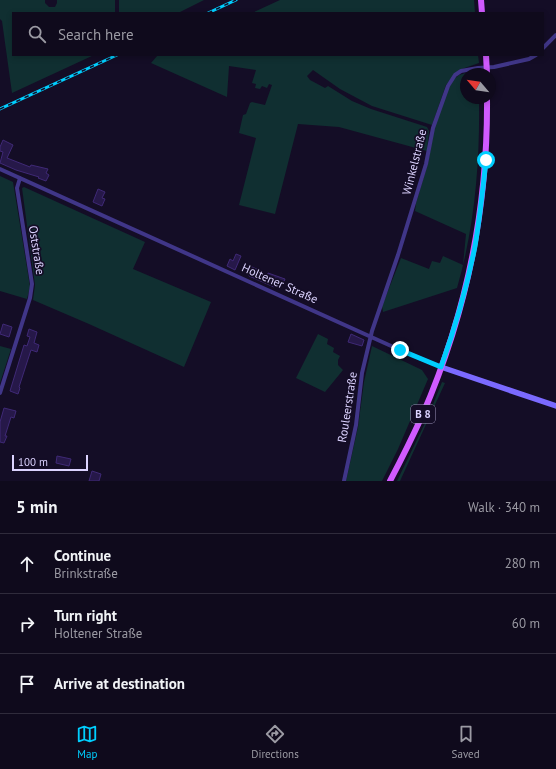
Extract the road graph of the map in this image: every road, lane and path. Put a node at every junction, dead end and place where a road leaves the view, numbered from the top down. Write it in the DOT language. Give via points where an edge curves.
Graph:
graph roads {
  1 [pos="481,0"];
  2 [pos="482,12"];
  3 [pos="556,35"];
  4 [pos="544,47"];
  5 [pos="486,56"];
  6 [pos="533,56"];
  7 [pos="487,68"];
  8 [pos="494,68"];
  9 [pos="460,72"];
  10 [pos="487,104"];
  11 [pos="0,169"];
  12 [pos="20,178"];
  13 [pos="371,336"];
  14 [pos="441,367"];
  15 [pos="0,393"];
  16 [pos="556,406"];
  17 [pos="344,481"];
  18 [pos="390,481"];
  1 -- 2 [label="main road"];
  3 -- 4 [label="street"];
  5 -- 7 [label="main road"];
  6 -- 8 [label="street, Winkelstraße"];
  9 -- 13 [label="street, Winkelstraße" via="448,86 432,128 426,164"];
  10 -- 14 [label="main road, B 8" via="486,160 475,245 468,280"];
  11 -- 12 [label="street, Holtener Straße"];
  12 -- 13 [label="street, Holtener Straße"];
  12 -- 15 [label="street, Oststraße" via="17,188 32,284 30,298"];
  13 -- 14 [label="street, Holtener Straße"];
  13 -- 17 [label="street, Rouleerstraße" via="362,373 356,425"];
  14 -- 16 [label="main road, Holtener Straße"];
  14 -- 18 [label="main road, B 8" via="422,416"];
}
